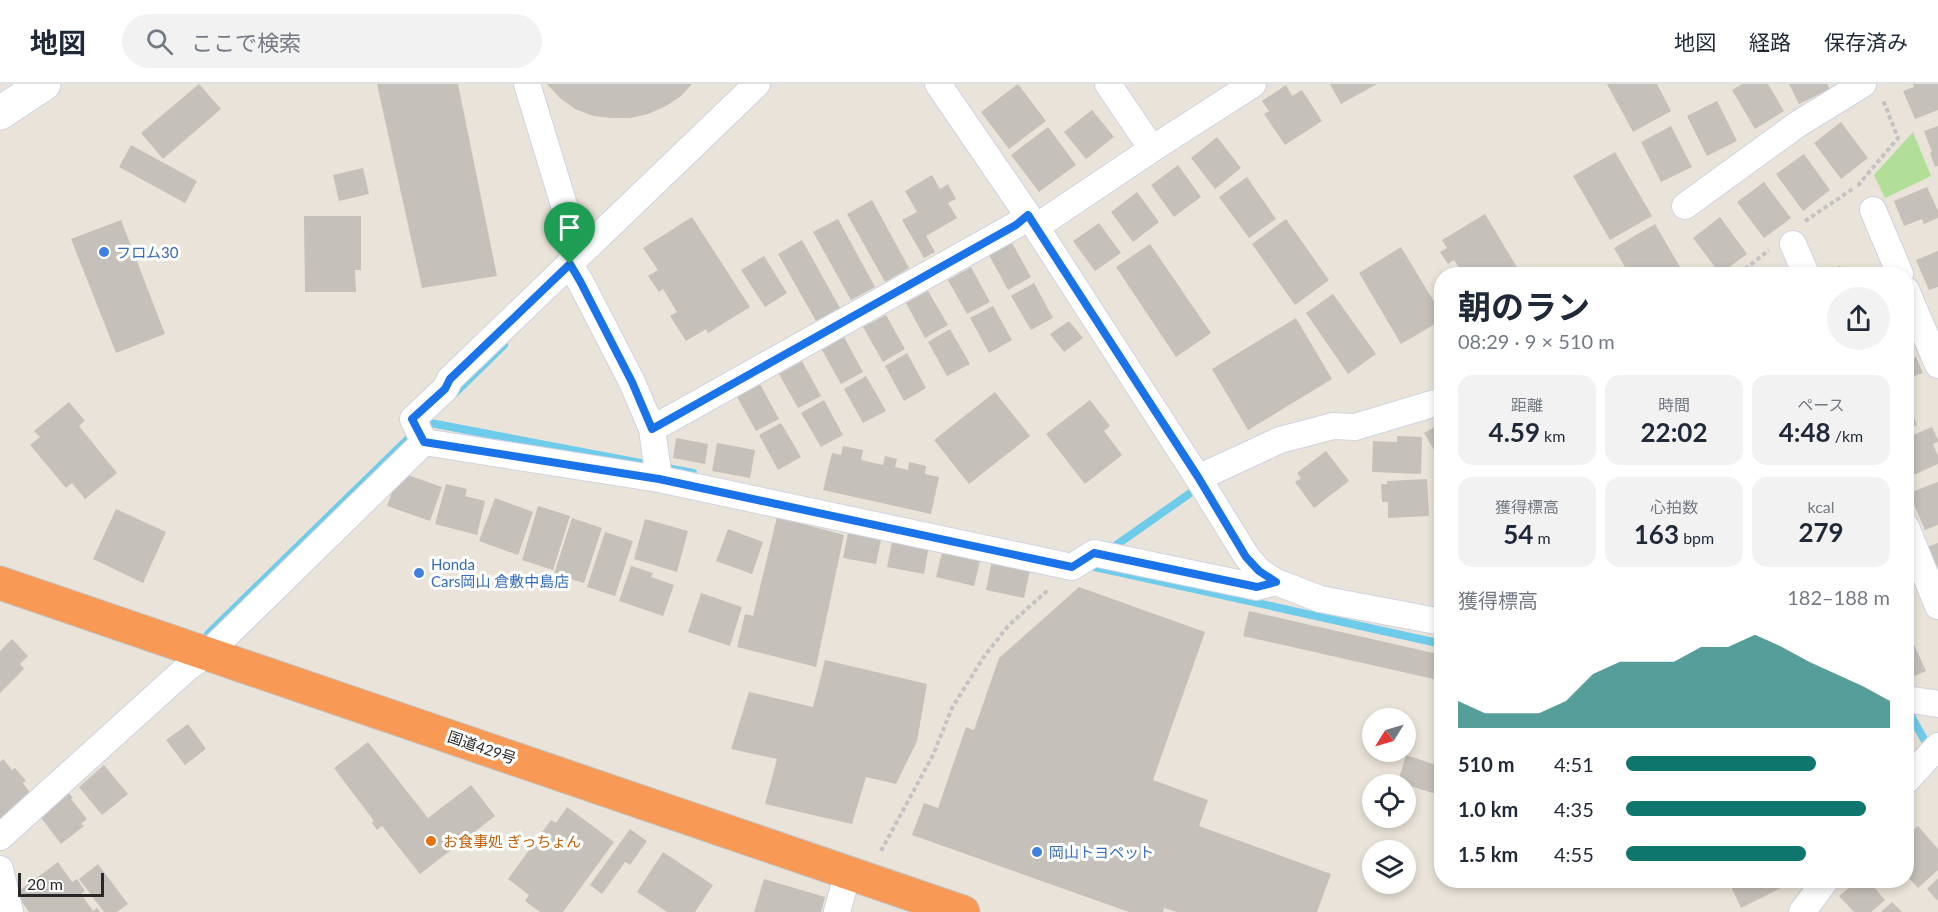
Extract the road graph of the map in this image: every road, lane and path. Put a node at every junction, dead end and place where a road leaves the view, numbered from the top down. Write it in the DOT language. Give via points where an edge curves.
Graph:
graph roads {
  1 [pos="44,84"];
  2 [pos="527,84"];
  3 [pos="757,84"];
  4 [pos="938,84"];
  5 [pos="1108,84"];
  6 [pos="1253,84"];
  7 [pos="1872,89"];
  8 [pos="0,113"];
  9 [pos="1152,148"];
  10 [pos="1685,206"];
  11 [pos="1873,210"];
  12 [pos="1032,221"];
  13 [pos="1793,244"];
  14 [pos="576,267"];
  15 [pos="1803,267"];
  16 [pos="1897,267"];
  17 [pos="1914,309"];
  18 [pos="1938,365"];
  19 [pos="1434,403"];
  20 [pos="652,429"];
  21 [pos="420,433"];
  22 [pos="658,471"];
  23 [pos="1198,477"];
  24 [pos="1914,547"];
  25 [pos="1072,567"];
  26 [pos="1276,582"];
  27 [pos="0,583"];
  28 [pos="1938,606"];
  29 [pos="1434,620"];
  30 [pos="207,654"];
  31 [pos="1914,700"];
  32 [pos="1938,704"];
  33 [pos="1938,746"];
  34 [pos="1914,772"];
  35 [pos="0,837"];
  36 [pos="0,869"];
  37 [pos="858,876"];
  38 [pos="1820,888"];
  39 [pos="10,912"];
  40 [pos="837,912"];
  41 [pos="963,912"];
  42 [pos="1802,912"];
  1 -- 8 [label="main road"];
  2 -- 14 [label="street"];
  3 -- 14 [label="street"];
  4 -- 12 [label="street"];
  5 -- 9 [label="street"];
  6 -- 9 [label="street"];
  7 -- 10 [label="street" via="1798,124"];
  7 -- 11 [label="path" via="1898,138 1859,184"];
  9 -- 12 [label="street"];
  11 -- 16 [label="street"];
  12 -- 20 [label="street" via="1016,225"];
  12 -- 23 [label="street"];
  13 -- 15 [label="street"];
  14 -- 20 [label="street"];
  14 -- 21 [label="street" via="450,379 445,389 412,419"];
  17 -- 18 [label="street"];
  19 -- 23 [label="street" via="1354,427 1333,426 1280,440"];
  20 -- 22 [label="street"];
  21 -- 22 [label="street"];
  21 -- 30 [label="street"];
  22 -- 25 [label="street"];
  23 -- 26 [label="street" via="1246,557"];
  24 -- 28 [label="street"];
  25 -- 26 [label="street" via="1094,553 1257,587"];
  25 -- 37 [label="path" via="1008,626 983,658 952,708 933,755 892,830"];
  26 -- 29 [label="street" via="1320,599"];
  27 -- 30 [label="highway, 国道429号"];
  30 -- 35 [label="street"];
  30 -- 37 [label="highway, 国道429号"];
  31 -- 32 [label="street"];
  33 -- 34 [label="street"];
  36 -- 39 [label="street"];
  37 -- 40 [label="street"];
  37 -- 41 [label="highway, 国道429号"];
  38 -- 42 [label="street"];
}
